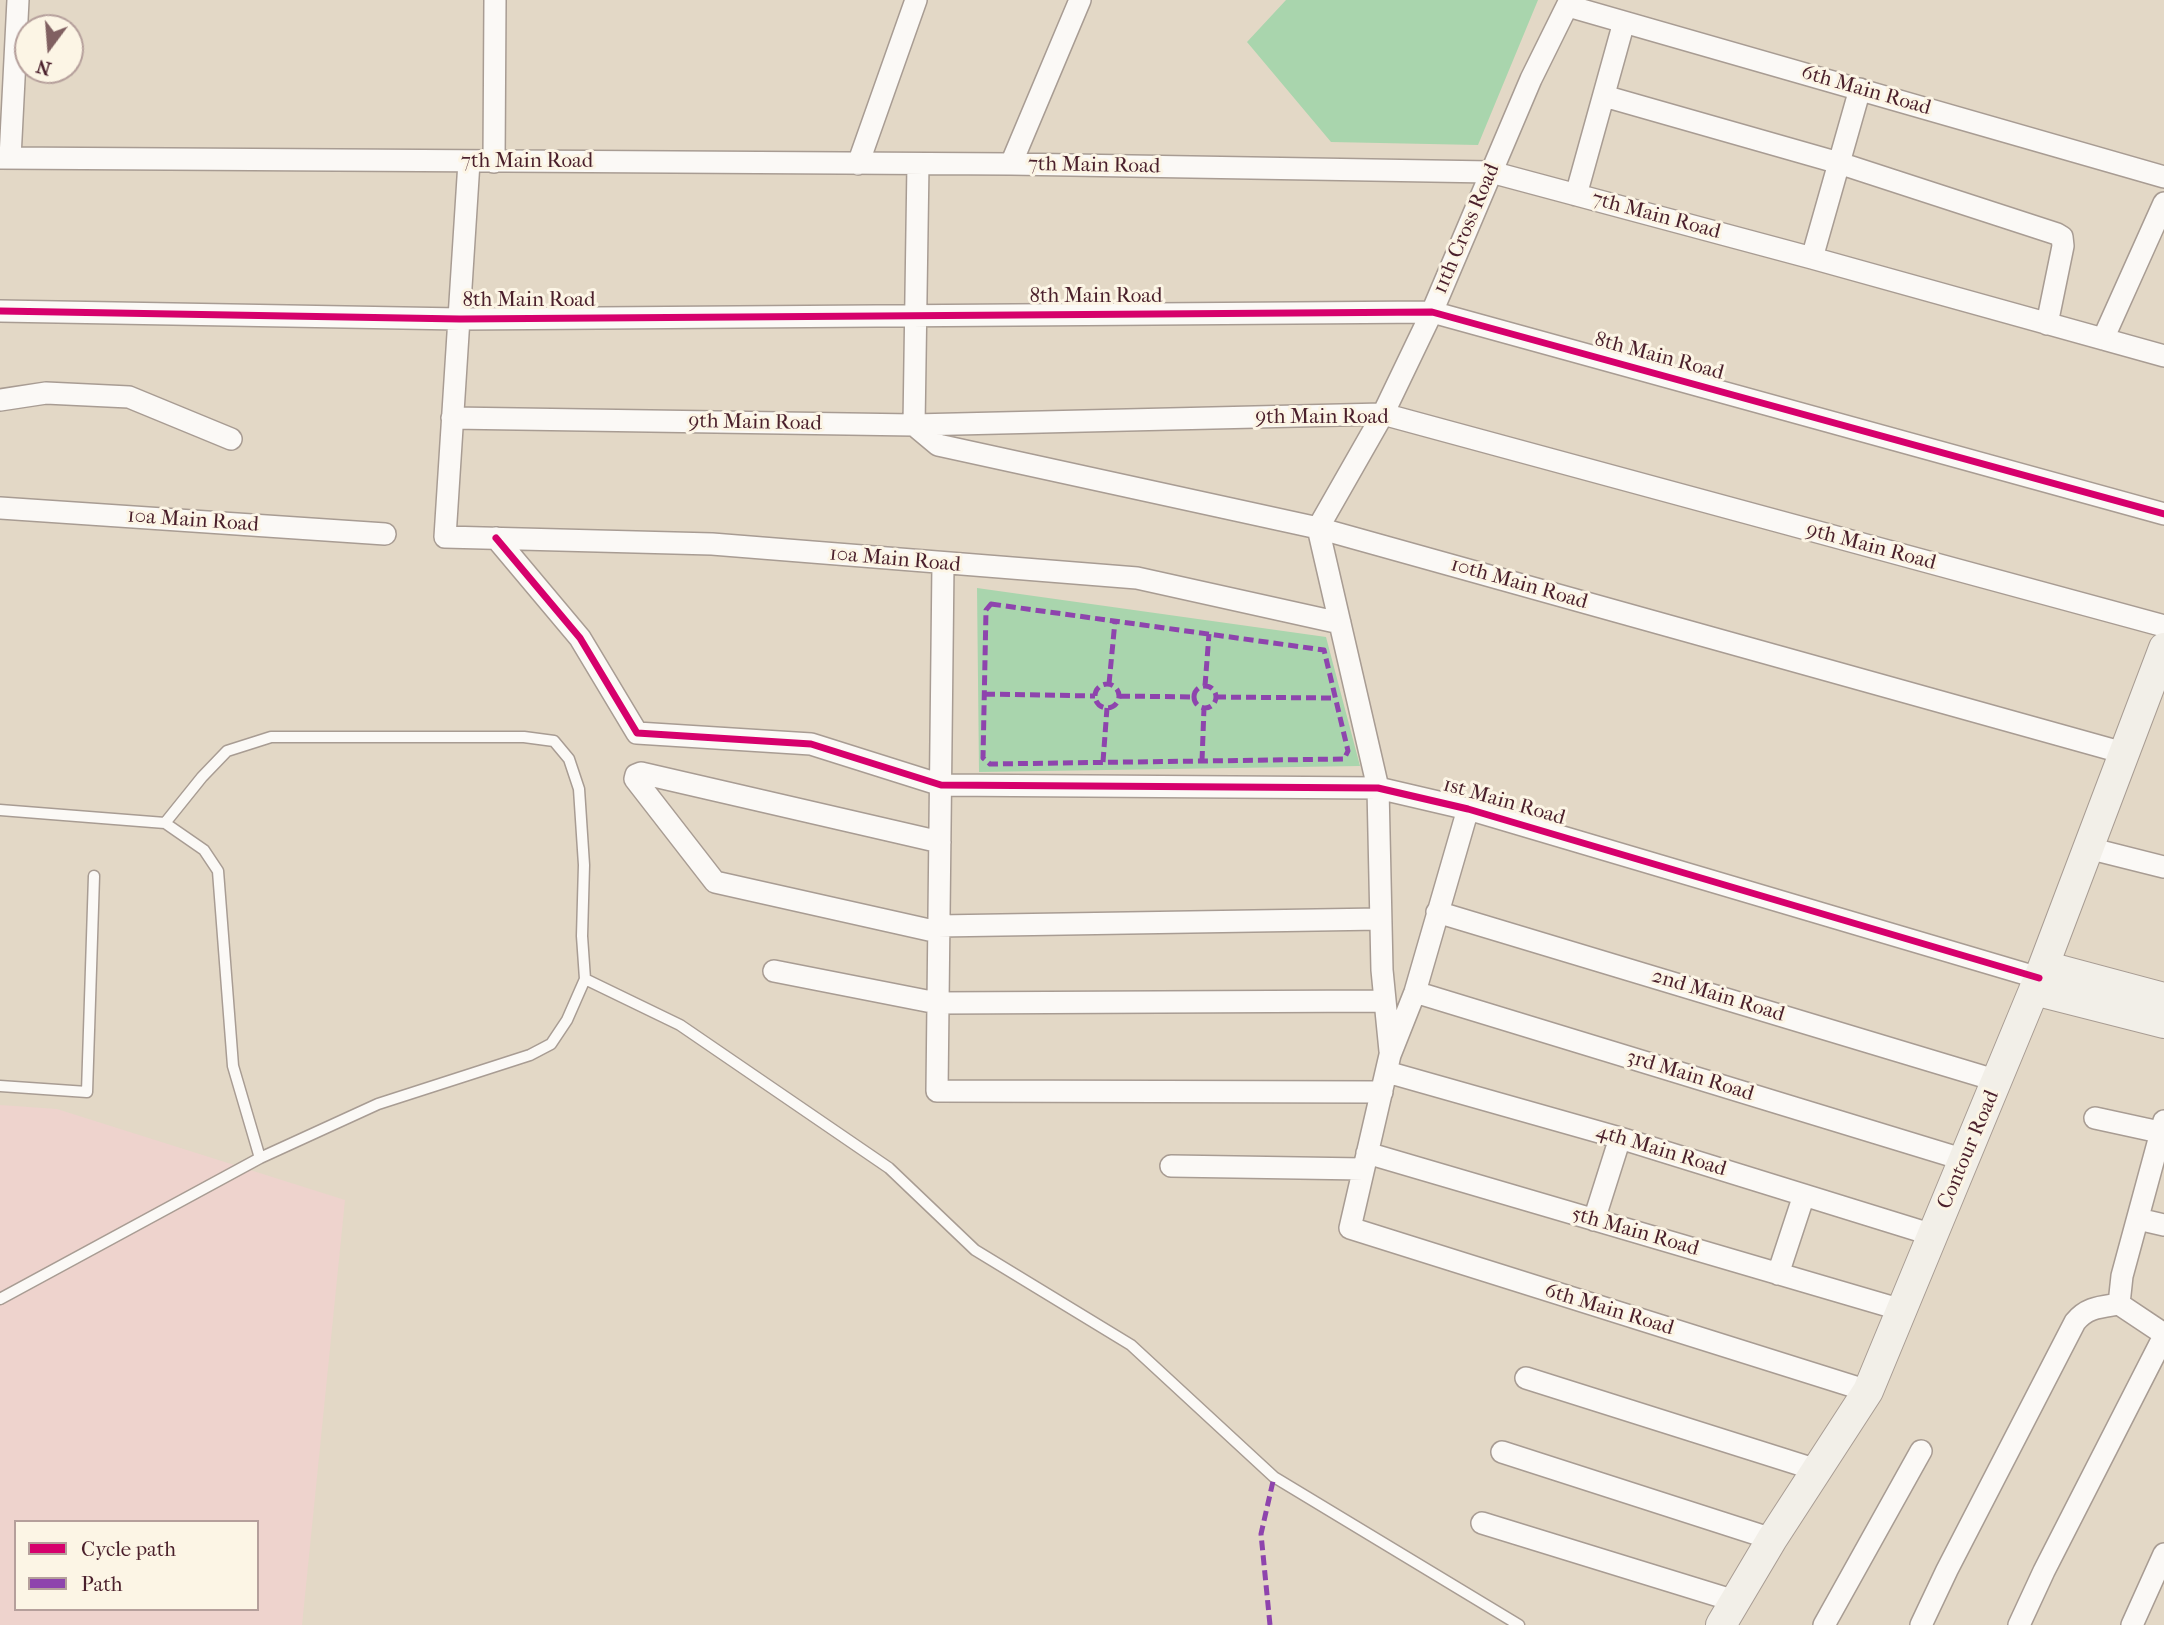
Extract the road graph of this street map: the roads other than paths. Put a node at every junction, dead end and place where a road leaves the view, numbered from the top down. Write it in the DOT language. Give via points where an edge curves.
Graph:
graph roads {
  1 [pos="18,0"];
  2 [pos="495,0"];
  3 [pos="916,0"];
  4 [pos="1080,0"];
  5 [pos="1569,3"];
  6 [pos="1624,22"];
  7 [pos="1860,89"];
  8 [pos="1604,96"];
  9 [pos="5,158"];
  10 [pos="469,162"];
  11 [pos="494,162"];
  12 [pos="1839,163"];
  13 [pos="858,164"];
  14 [pos="918,164"];
  15 [pos="1011,164"];
  16 [pos="1491,172"];
  17 [pos="2164,177"];
  18 [pos="1576,195"];
  19 [pos="2164,204"];
  20 [pos="1812,258"];
  21 [pos="0,311"];
  22 [pos="1432,313"];
  23 [pos="916,316"];
  24 [pos="460,319"];
  25 [pos="2047,324"];
  26 [pos="2104,339"];
  27 [pos="2164,356"];
  28 [pos="0,400"];
  29 [pos="1383,414"];
  30 [pos="452,418"];
  31 [pos="914,425"];
  32 [pos="232,439"];
  33 [pos="0,508"];
  34 [pos="2164,514"];
  35 [pos="1318,528"];
  36 [pos="385,534"];
  37 [pos="496,538"];
  38 [pos="943,564"];
  39 [pos="1340,623"];
  40 [pos="2164,626"];
  41 [pos="2164,648"];
  42 [pos="2124,753"];
  43 [pos="941,785"];
  44 [pos="1378,788"];
  45 [pos="1468,808"];
  46 [pos="0,810"];
  47 [pos="165,823"];
  48 [pos="940,842"];
  49 [pos="2088,848"];
  50 [pos="2164,867"];
  51 [pos="94,876"];
  52 [pos="1437,912"];
  53 [pos="1380,919"];
  54 [pos="938,929"];
  55 [pos="1382,970"];
  56 [pos="774,971"];
  57 [pos="2039,978"];
  58 [pos="586,979"];
  59 [pos="1418,983"];
  60 [pos="2164,998"];
  61 [pos="1383,1001"];
  62 [pos="937,1003"];
  63 [pos="2164,1023"];
  64 [pos="1386,1073"];
  65 [pos="1998,1081"];
  66 [pos="0,1086"];
  67 [pos="2095,1118"];
  68 [pos="2163,1129"];
  69 [pos="1620,1139"];
  70 [pos="260,1158"];
  71 [pos="1965,1160"];
  72 [pos="1365,1161"];
  73 [pos="1171,1166"];
  74 [pos="1804,1195"];
  75 [pos="2138,1219"];
  76 [pos="1594,1220"];
  77 [pos="2164,1225"];
  78 [pos="1933,1235"];
  79 [pos="1778,1274"];
  80 [pos="0,1299"];
  81 [pos="2119,1304"];
  82 [pos="1902,1310"];
  83 [pos="2164,1335"];
  84 [pos="1526,1378"];
  85 [pos="1868,1391"];
  86 [pos="1921,1451"];
  87 [pos="1502,1452"];
  88 [pos="1817,1470"];
  89 [pos="1482,1523"];
  90 [pos="1772,1539"];
  91 [pos="2164,1554"];
  92 [pos="1728,1613"];
  93 [pos="1519,1625"];
  94 [pos="1824,1625"];
  95 [pos="1921,1625"];
  96 [pos="2019,1625"];
  97 [pos="2132,1625"];
  1 -- 9 [label="street"];
  2 -- 11 [label="street"];
  3 -- 13 [label="street"];
  4 -- 15 [label="street"];
  5 -- 6 [label="street, 6th Main Road"];
  5 -- 16 [label="street, 11th Cross Road"];
  6 -- 7 [label="street, 6th Main Road"];
  6 -- 8 [label="street"];
  7 -- 12 [label="street"];
  7 -- 17 [label="street, 6th Main Road"];
  8 -- 12 [label="street"];
  8 -- 18 [label="street"];
  9 -- 10 [label="street, 7th Main Road"];
  10 -- 11 [label="street, 7th Main Road"];
  10 -- 24 [label="street"];
  11 -- 13 [label="street, 7th Main Road"];
  12 -- 20 [label="street"];
  12 -- 25 [label="street" via="2062,237"];
  13 -- 14 [label="street, 7th Main Road"];
  14 -- 15 [label="street, 7th Main Road"];
  14 -- 23 [label="street"];
  15 -- 16 [label="street, 7th Main Road"];
  16 -- 18 [label="street, 7th Main Road"];
  16 -- 22 [label="street, 11th Cross Road"];
  18 -- 20 [label="street, 7th Main Road"];
  19 -- 26 [label="street"];
  20 -- 25 [label="street, 7th Main Road"];
  21 -- 24 [label="street, 8th Main Road"];
  22 -- 23 [label="street, 8th Main Road"];
  22 -- 29 [label="street, 11th Cross Road"];
  22 -- 34 [label="street, 8th Main Road"];
  23 -- 24 [label="street, 8th Main Road"];
  23 -- 31 [label="street"];
  24 -- 30 [label="street"];
  25 -- 26 [label="street, 7th Main Road"];
  26 -- 27 [label="street, 7th Main Road"];
  28 -- 32 [label="street" via="46,393 129,397"];
  29 -- 31 [label="street, 9th Main Road"];
  29 -- 35 [label="street, 11th Cross Road"];
  29 -- 40 [label="street, 9th Main Road"];
  30 -- 31 [label="street, 9th Main Road"];
  30 -- 37 [label="street, 10a Main Road" via="445,537"];
  31 -- 35 [label="street, 10th Main Road" via="938,445"];
  33 -- 36 [label="street, 10a Main Road"];
  35 -- 39 [label="street"];
  35 -- 42 [label="street, 10th Main Road"];
  37 -- 38 [label="street, 10a Main Road" via="712,544"];
  37 -- 43 [label="street, 1st Main Road" via="580,638 637,733 811,744"];
  38 -- 39 [label="street, 10a Main Road" via="1137,578"];
  38 -- 43 [label="street"];
  39 -- 44 [label="street"];
  41 -- 42 [label="street, Contour Road"];
  42 -- 49 [label="street, Contour Road"];
  43 -- 44 [label="street, 1st Main Road"];
  43 -- 48 [label="street"];
  44 -- 45 [label="street, 1st Main Road"];
  44 -- 53 [label="street"];
  45 -- 52 [label="street"];
  45 -- 57 [label="street, 1st Main Road"];
  46 -- 47 [label="lane"];
  47 -- 58 [label="lane" via="227,751 271,737 524,737 554,741 569,759 579,789"];
  47 -- 70 [label="lane" via="204,850 218,871 233,1066"];
  48 -- 54 [label="street"];
  48 -- 54 [label="street" via="641,773 635,779 715,882"];
  49 -- 50 [label="street"];
  49 -- 57 [label="street, Contour Road"];
  51 -- 66 [label="lane" via="88,1092"];
  52 -- 59 [label="street"];
  52 -- 65 [label="street, 2nd Main Road"];
  53 -- 54 [label="street"];
  53 -- 55 [label="street"];
  54 -- 62 [label="street"];
  55 -- 59 [label="street, 3rd Main Road"];
  55 -- 61 [label="street"];
  56 -- 62 [label="street"];
  57 -- 60 [label="street"];
  57 -- 63 [label="street"];
  57 -- 65 [label="street, Contour Road"];
  58 -- 70 [label="lane" via="551,1044 530,1055 377,1104"];
  58 -- 93 [label="lane" via="680,1025 889,1168 975,1251 1131,1345 1274,1477"];
  59 -- 64 [label="street"];
  59 -- 71 [label="street, 3rd Main Road"];
  61 -- 62 [label="street"];
  61 -- 64 [label="street"];
  62 -- 64 [label="street, 4th Main Road" via="937,1091"];
  64 -- 69 [label="street, 4th Main Road"];
  64 -- 72 [label="street"];
  65 -- 71 [label="street, Contour Road"];
  67 -- 68 [label="street"];
  68 -- 75 [label="street"];
  69 -- 74 [label="street, 4th Main Road"];
  69 -- 76 [label="street"];
  70 -- 80 [label="lane"];
  71 -- 78 [label="street, Contour Road"];
  72 -- 73 [label="street, 5th Main Road"];
  72 -- 76 [label="street, 5th Main Road"];
  72 -- 85 [label="street, 6th Main Road" via="1350,1228"];
  74 -- 78 [label="street, 4th Main Road"];
  74 -- 79 [label="street"];
  75 -- 77 [label="street"];
  75 -- 81 [label="street"];
  76 -- 79 [label="street, 5th Main Road"];
  78 -- 82 [label="street, Contour Road"];
  79 -- 82 [label="street, 5th Main Road"];
  81 -- 83 [label="street"];
  81 -- 95 [label="street" via="2090,1309 2075,1322"];
  82 -- 85 [label="street, Contour Road"];
  83 -- 96 [label="street"];
  84 -- 88 [label="street"];
  85 -- 88 [label="street, Contour Road"];
  86 -- 94 [label="street"];
  87 -- 90 [label="street"];
  88 -- 90 [label="street, Contour Road"];
  89 -- 92 [label="street"];
  90 -- 92 [label="street, Contour Road"];
  91 -- 97 [label="street"];
}
